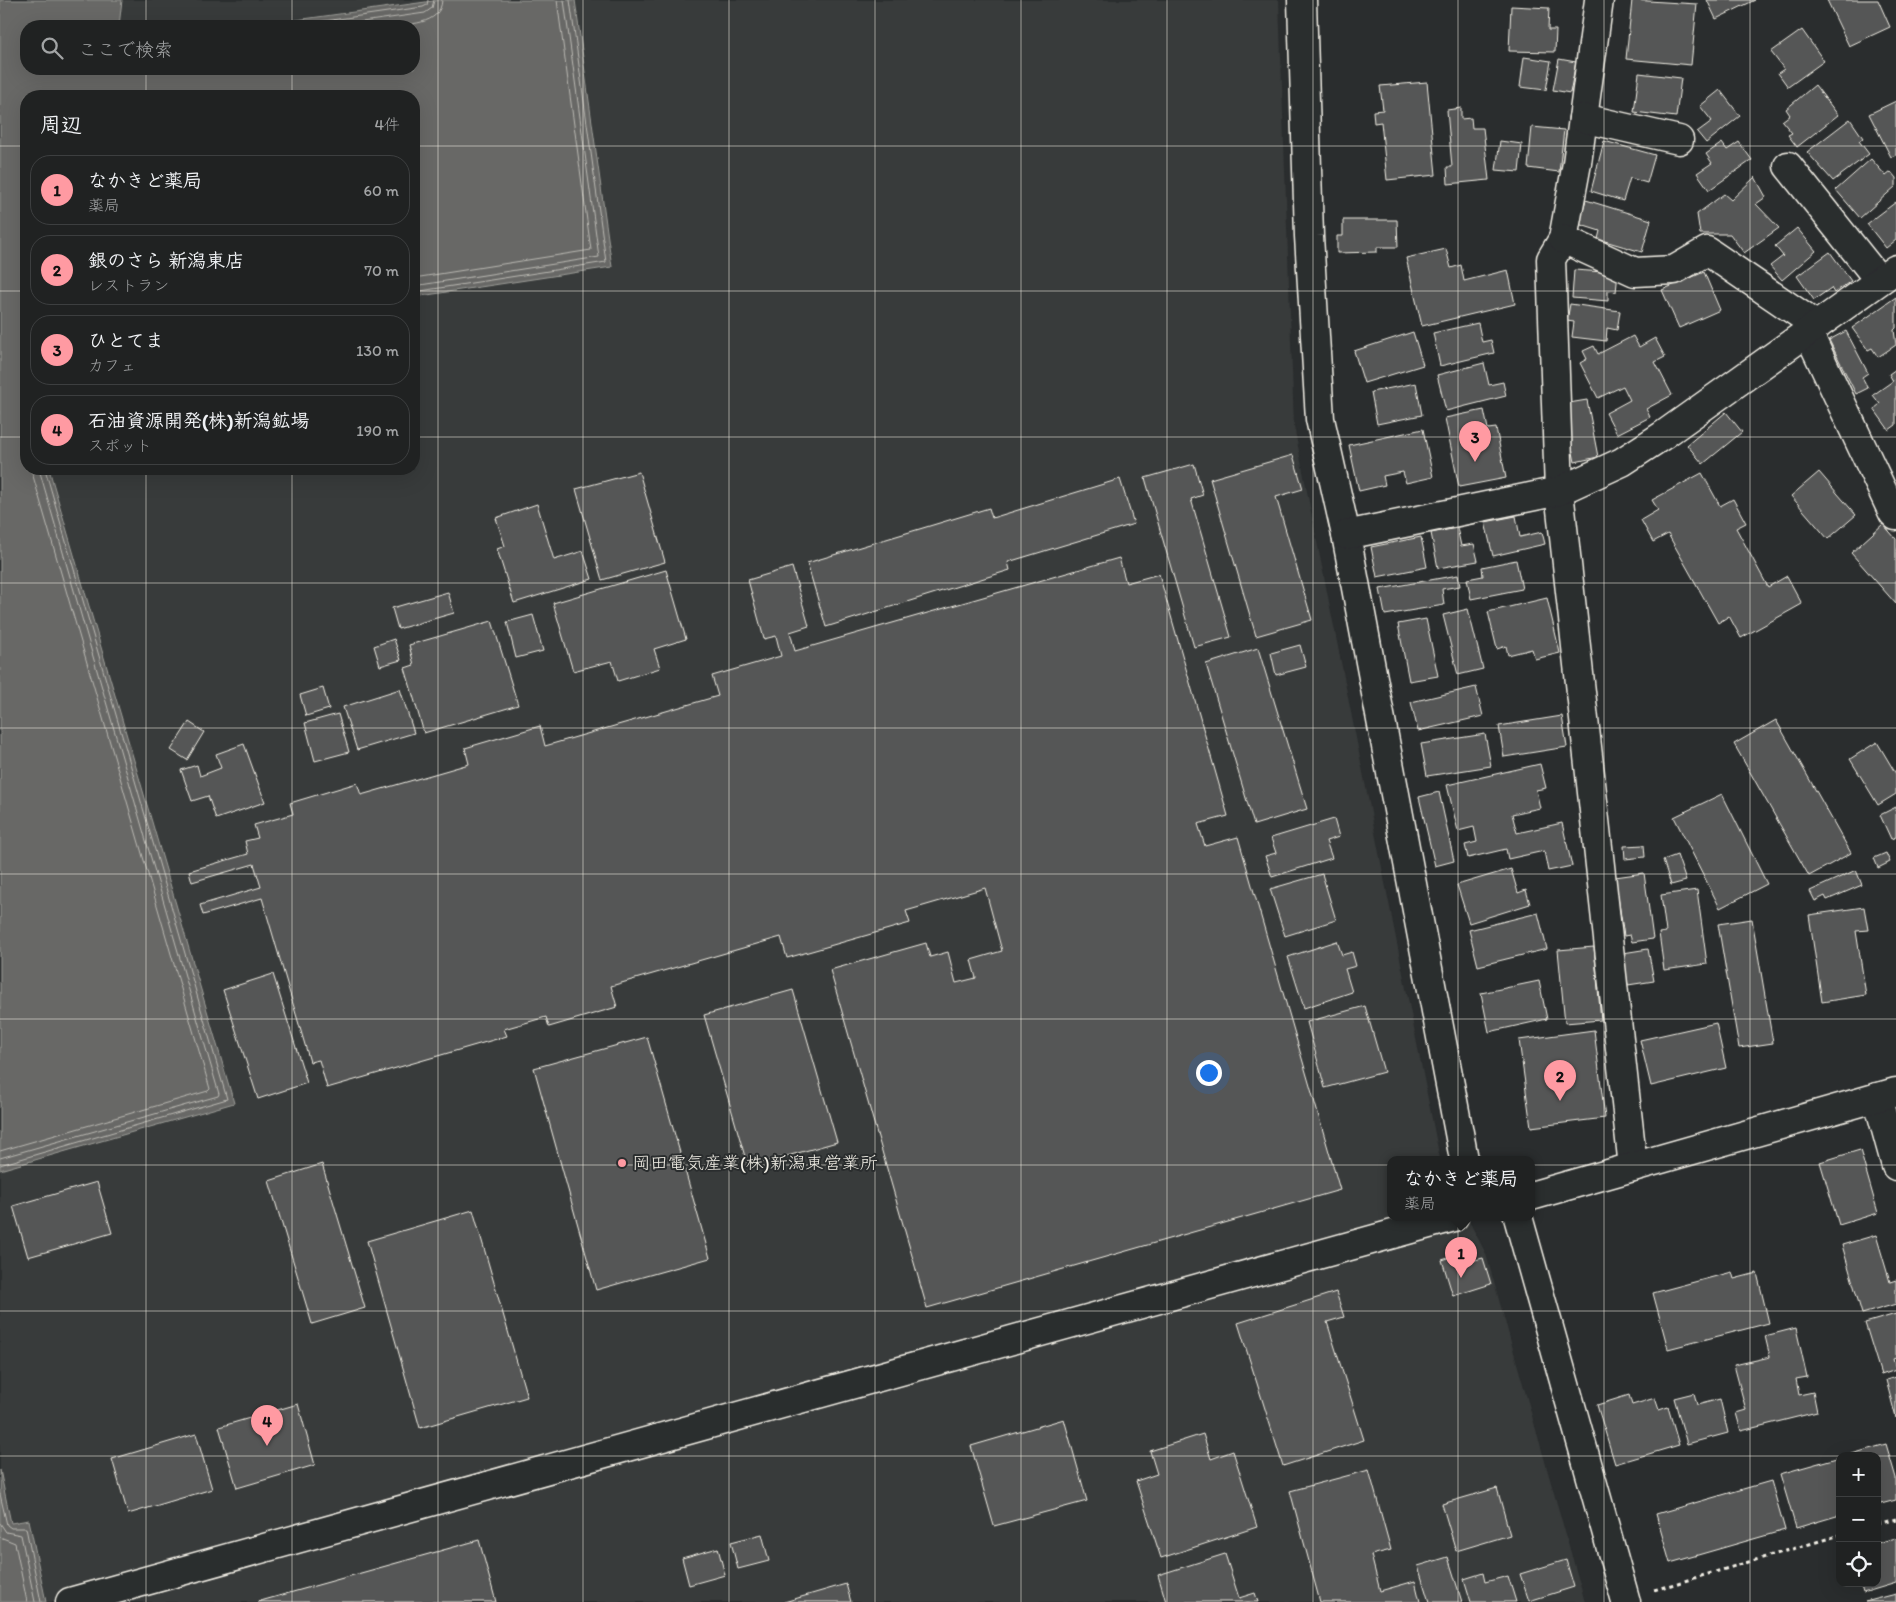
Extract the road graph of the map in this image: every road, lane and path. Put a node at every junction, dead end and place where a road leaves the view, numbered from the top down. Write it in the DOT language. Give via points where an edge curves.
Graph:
graph roads {
  1 [pos="1302,0"];
  2 [pos="1599,0"];
  3 [pos="1584,118"];
  4 [pos="1679,140"];
  5 [pos="1788,166"];
  6 [pos="1563,239"];
  7 [pos="1888,275"];
  8 [pos="1812,329"];
  9 [pos="1559,491"];
  10 [pos="1896,516"];
  11 [pos="1346,535"];
  12 [pos="1886,1094"];
  13 [pos="1463,1156"];
  14 [pos="1896,1166"];
  15 [pos="1633,1167"];
  16 [pos="1535,1195"];
  17 [pos="1440,1221"];
  18 [pos="1519,1221"];
  19 [pos="1896,1519"];
  20 [pos="1881,1523"];
  21 [pos="1836,1537"];
  22 [pos="1625,1600"];
  23 [pos="74,1601"];
  1 -- 11 [label="street" via="1309,236 1320,419"];
  2 -- 3 [label="street"];
  3 -- 4 [label="street"];
  3 -- 6 [label="street"];
  5 -- 7 [label="street"];
  6 -- 8 [label="street" via="1635,272 1674,270 1707,251"];
  6 -- 9 [label="street" via="1551,259"];
  7 -- 8 [label="street"];
  8 -- 9 [label="street" via="1622,462"];
  8 -- 10 [label="street"];
  9 -- 11 [label="street"];
  9 -- 15 [label="street"];
  11 -- 13 [label="street"];
  12 -- 14 [label="street"];
  12 -- 15 [label="street"];
  15 -- 16 [label="street"];
  17 -- 23 [label="street"];
  18 -- 22 [label="street"];
  19 -- 20 [label="path"];
  21 -- 22 [label="path"];
}
